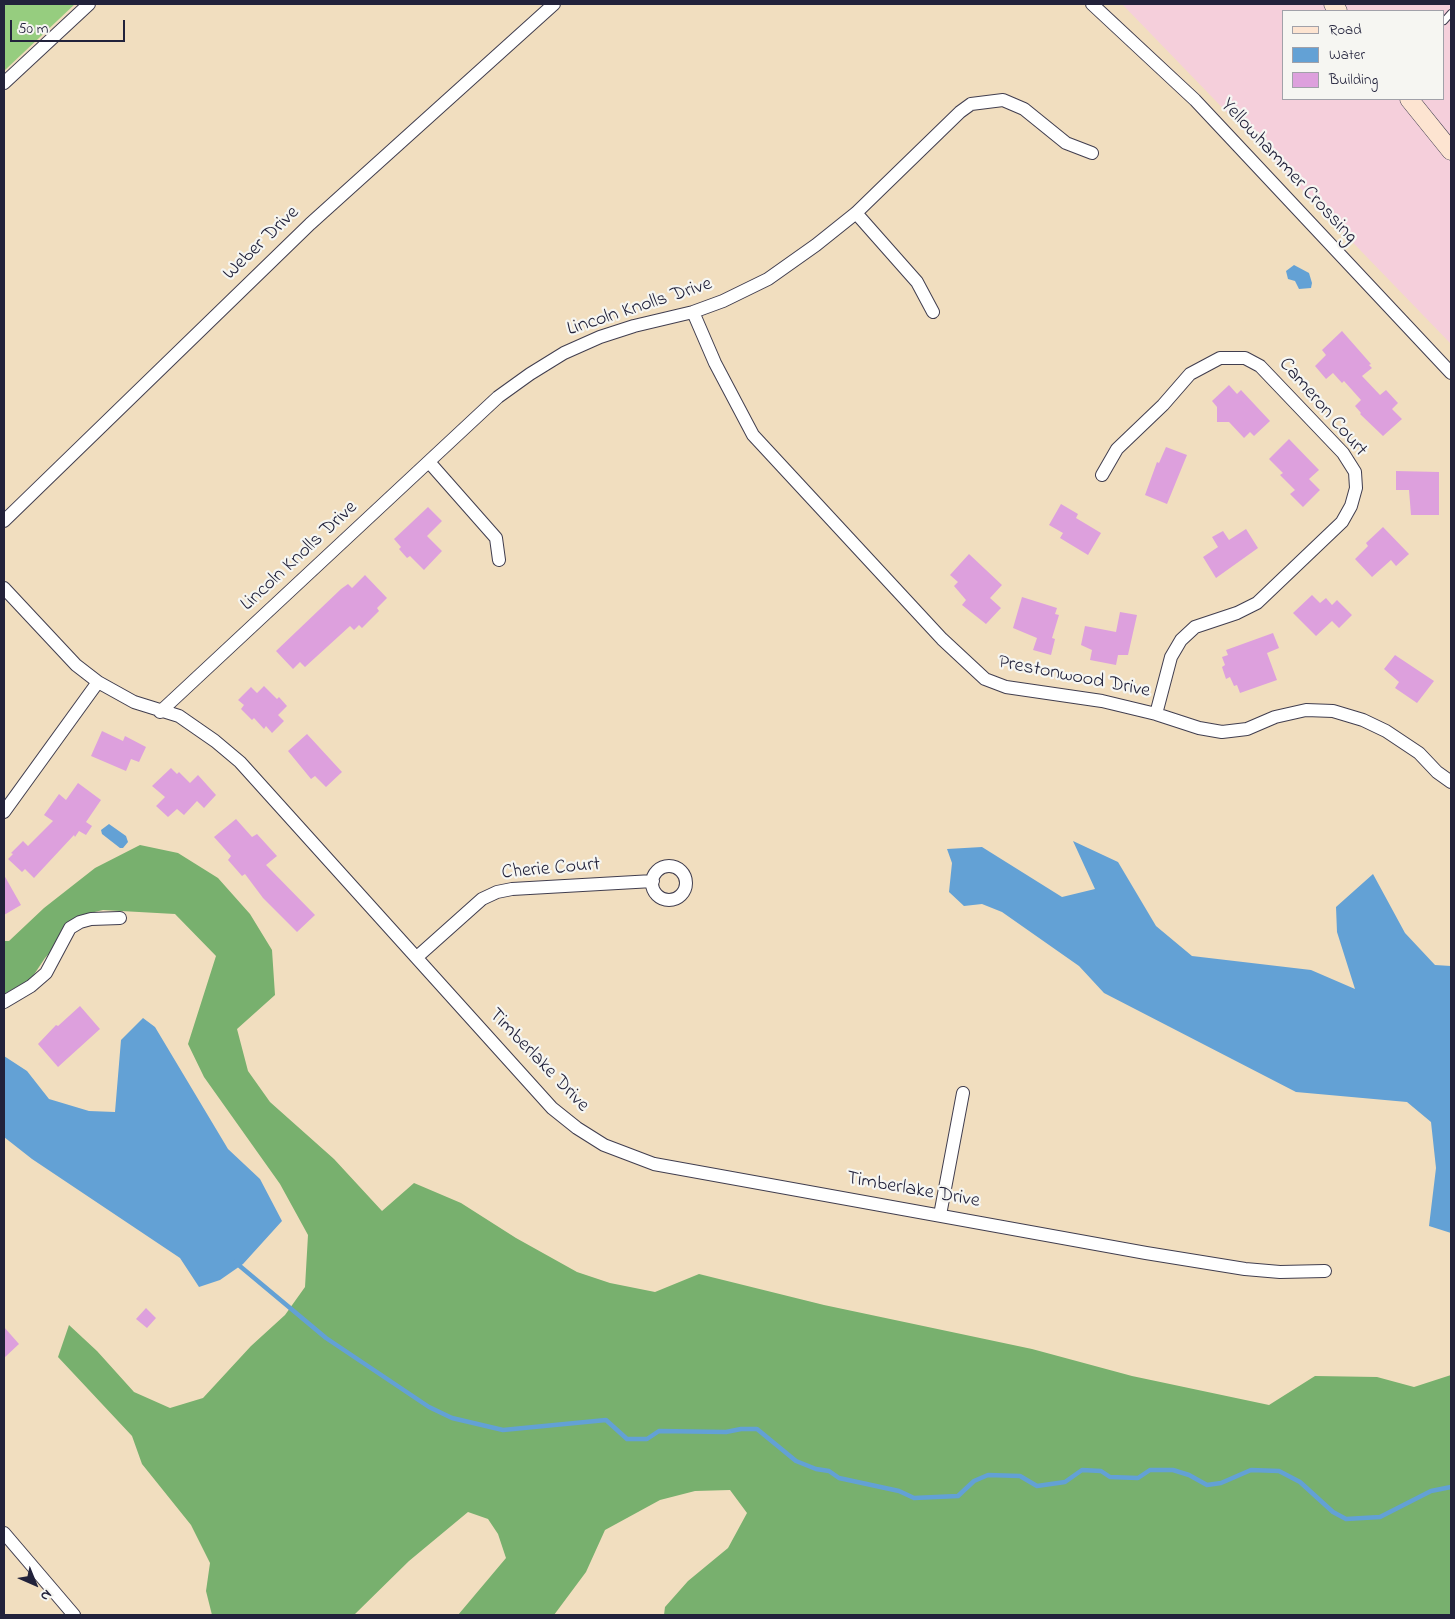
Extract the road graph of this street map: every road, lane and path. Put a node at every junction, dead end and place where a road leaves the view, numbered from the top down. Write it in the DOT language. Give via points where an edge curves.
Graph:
graph roads {
  1 [pos="89,4"];
  2 [pos="554,4"];
  3 [pos="1092,4"];
  4 [pos="4,83"];
  5 [pos="1410,100"];
  6 [pos="1451,151"];
  7 [pos="1092,153"];
  8 [pos="856,213"];
  9 [pos="693,312"];
  10 [pos="933,312"];
  11 [pos="1451,373"];
  12 [pos="429,462"];
  13 [pos="1102,475"];
  14 [pos="4,520"];
  15 [pos="499,560"];
  16 [pos="4,588"];
  17 [pos="98,682"];
  18 [pos="160,712"];
  19 [pos="1156,714"];
  20 [pos="1451,782"];
  21 [pos="4,812"];
  22 [pos="653,881"];
  23 [pos="120,918"];
  24 [pos="417,957"];
  25 [pos="4,1002"];
  26 [pos="963,1094"];
  27 [pos="940,1215"];
  28 [pos="1325,1271"];
  29 [pos="4,1533"];
  30 [pos="74,1615"];
  1 -- 4 [label="street"];
  2 -- 14 [label="street, Weber Drive" via="310,224"];
  3 -- 11 [label="street, Yellowhammer Crossing" via="1195,100"];
  5 -- 6 [label="main road"];
  7 -- 8 [label="street, Lincoln Knolls Drive" via="1066,143 1024,109 1003,100 971,104"];
  8 -- 9 [label="street, Lincoln Knolls Drive" via="768,279"];
  8 -- 10 [label="street" via="917,282"];
  9 -- 12 [label="street, Lincoln Knolls Drive" via="634,326 564,353 498,397"];
  9 -- 19 [label="street, Prestonwood Drive" via="715,363 753,435 942,640 984,679 1006,687 1102,701"];
  12 -- 15 [label="street" via="496,538"];
  12 -- 18 [label="street, Lincoln Knolls Drive"];
  13 -- 19 [label="street, Cameron Court" via="1116,449 1190,374 1220,358 1245,358 1266,372 1343,453 1355,472 1352,506 1342,522 1256,603 1195,627 1181,640 1171,657"];
  16 -- 17 [label="street, Timberlake Drive" via="76,665"];
  17 -- 18 [label="street, Timberlake Drive"];
  17 -- 21 [label="street"];
  18 -- 24 [label="street, Timberlake Drive" via="178,716 240,762"];
  19 -- 20 [label="street, Prestonwood Drive" via="1222,732 1247,729 1275,717 1306,710 1333,711 1386,731 1419,753"];
  22 -- 24 [label="street, Cherie Court" via="497,892 482,899"];
  23 -- 25 [label="street" via="80,922 70,928 46,972 31,986"];
  24 -- 27 [label="street, Timberlake Drive" via="552,1108 604,1145 654,1164"];
  26 -- 27 [label="street"];
  27 -- 28 [label="street, Timberlake Drive" via="1244,1269"];
  29 -- 30 [label="street"];
}
